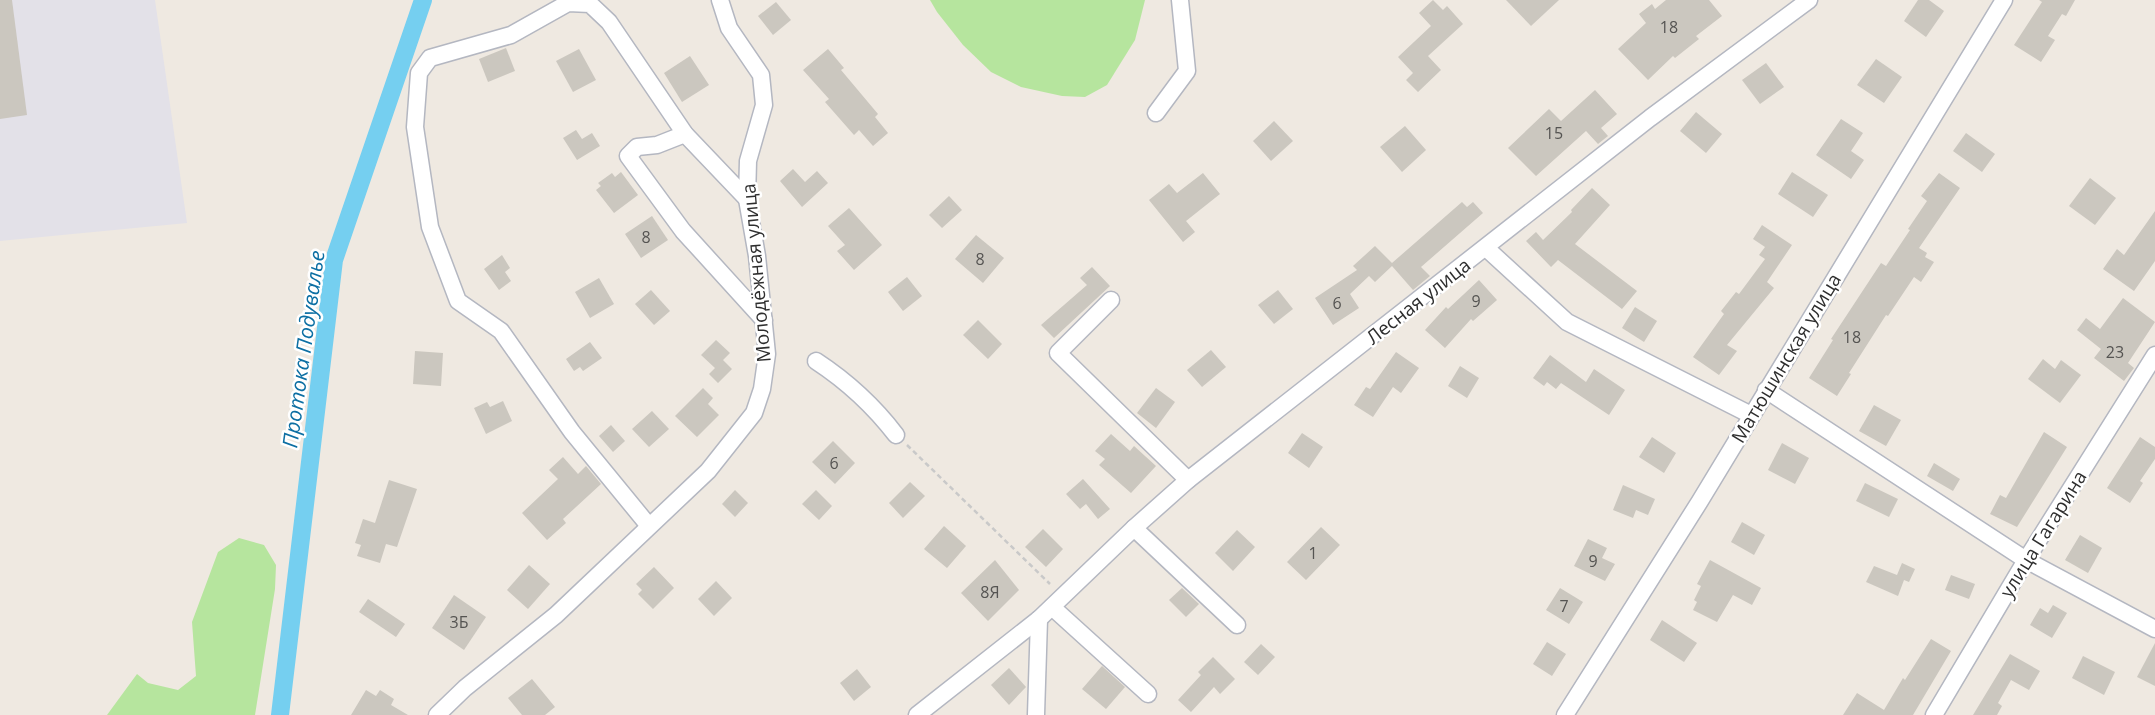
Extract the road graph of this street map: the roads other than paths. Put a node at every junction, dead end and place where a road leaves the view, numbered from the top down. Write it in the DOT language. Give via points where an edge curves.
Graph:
graph roads {
  1 [pos="720,0"];
  2 [pos="1180,0"];
  3 [pos="1809,0"];
  4 [pos="2004,0"];
  5 [pos="1156,113"];
  6 [pos="685,134"];
  7 [pos="747,199"];
  8 [pos="1486,248"];
  9 [pos="1111,300"];
  10 [pos="764,320"];
  11 [pos="2155,355"];
  12 [pos="816,361"];
  13 [pos="1766,390"];
  14 [pos="1751,415"];
  15 [pos="897,435"];
  16 [pos="1188,480"];
  17 [pos="649,526"];
  18 [pos="1134,528"];
  19 [pos="2026,560"];
  20 [pos="1057,602"];
  21 [pos="1039,619"];
  22 [pos="1237,625"];
  23 [pos="2155,629"];
  24 [pos="1148,694"];
  25 [pos="438,715"];
  26 [pos="918,715"];
  27 [pos="1036,715"];
  28 [pos="1564,715"];
  29 [pos="1934,715"];
  1 -- 7 [label="street, Молодёжная улица" via="729,28 761,75 764,104 748,161"];
  2 -- 5 [label="street" via="1187,71"];
  3 -- 8 [label="street, Лесная улица"];
  4 -- 13 [label="street, Матюшинская улица"];
  6 -- 7 [label="street"];
  6 -- 10 [label="street" via="637,147 628,156 684,231"];
  6 -- 17 [label="street" via="609,22 590,4 568,3 511,35 430,58 419,73 415,127 430,227 458,301 501,331 572,432"];
  7 -- 10 [label="street, Молодёжная улица"];
  8 -- 14 [label="street" via="1567,322"];
  8 -- 16 [label="street, Лесная улица"];
  9 -- 16 [label="street" via="1058,353"];
  10 -- 17 [label="street, Молодёжная улица" via="767,354 754,413 708,471"];
  11 -- 19 [label="street, улица Гагарина"];
  12 -- 15 [label="street" via="875,408"];
  13 -- 14 [label="street, Матюшинская улица"];
  13 -- 19 [label="street"];
  14 -- 28 [label="street, Матюшинская улица"];
  16 -- 18 [label="street, Лесная улица"];
  17 -- 25 [label="street, Молодёжная улица" via="556,615"];
  18 -- 20 [label="street, Лесная улица"];
  18 -- 22 [label="street"];
  19 -- 23 [label="street"];
  19 -- 29 [label="street, улица Гагарина"];
  20 -- 21 [label="street, Лесная улица"];
  20 -- 24 [label="street"];
  21 -- 26 [label="street, Лесная улица"];
  21 -- 27 [label="street"];
}
